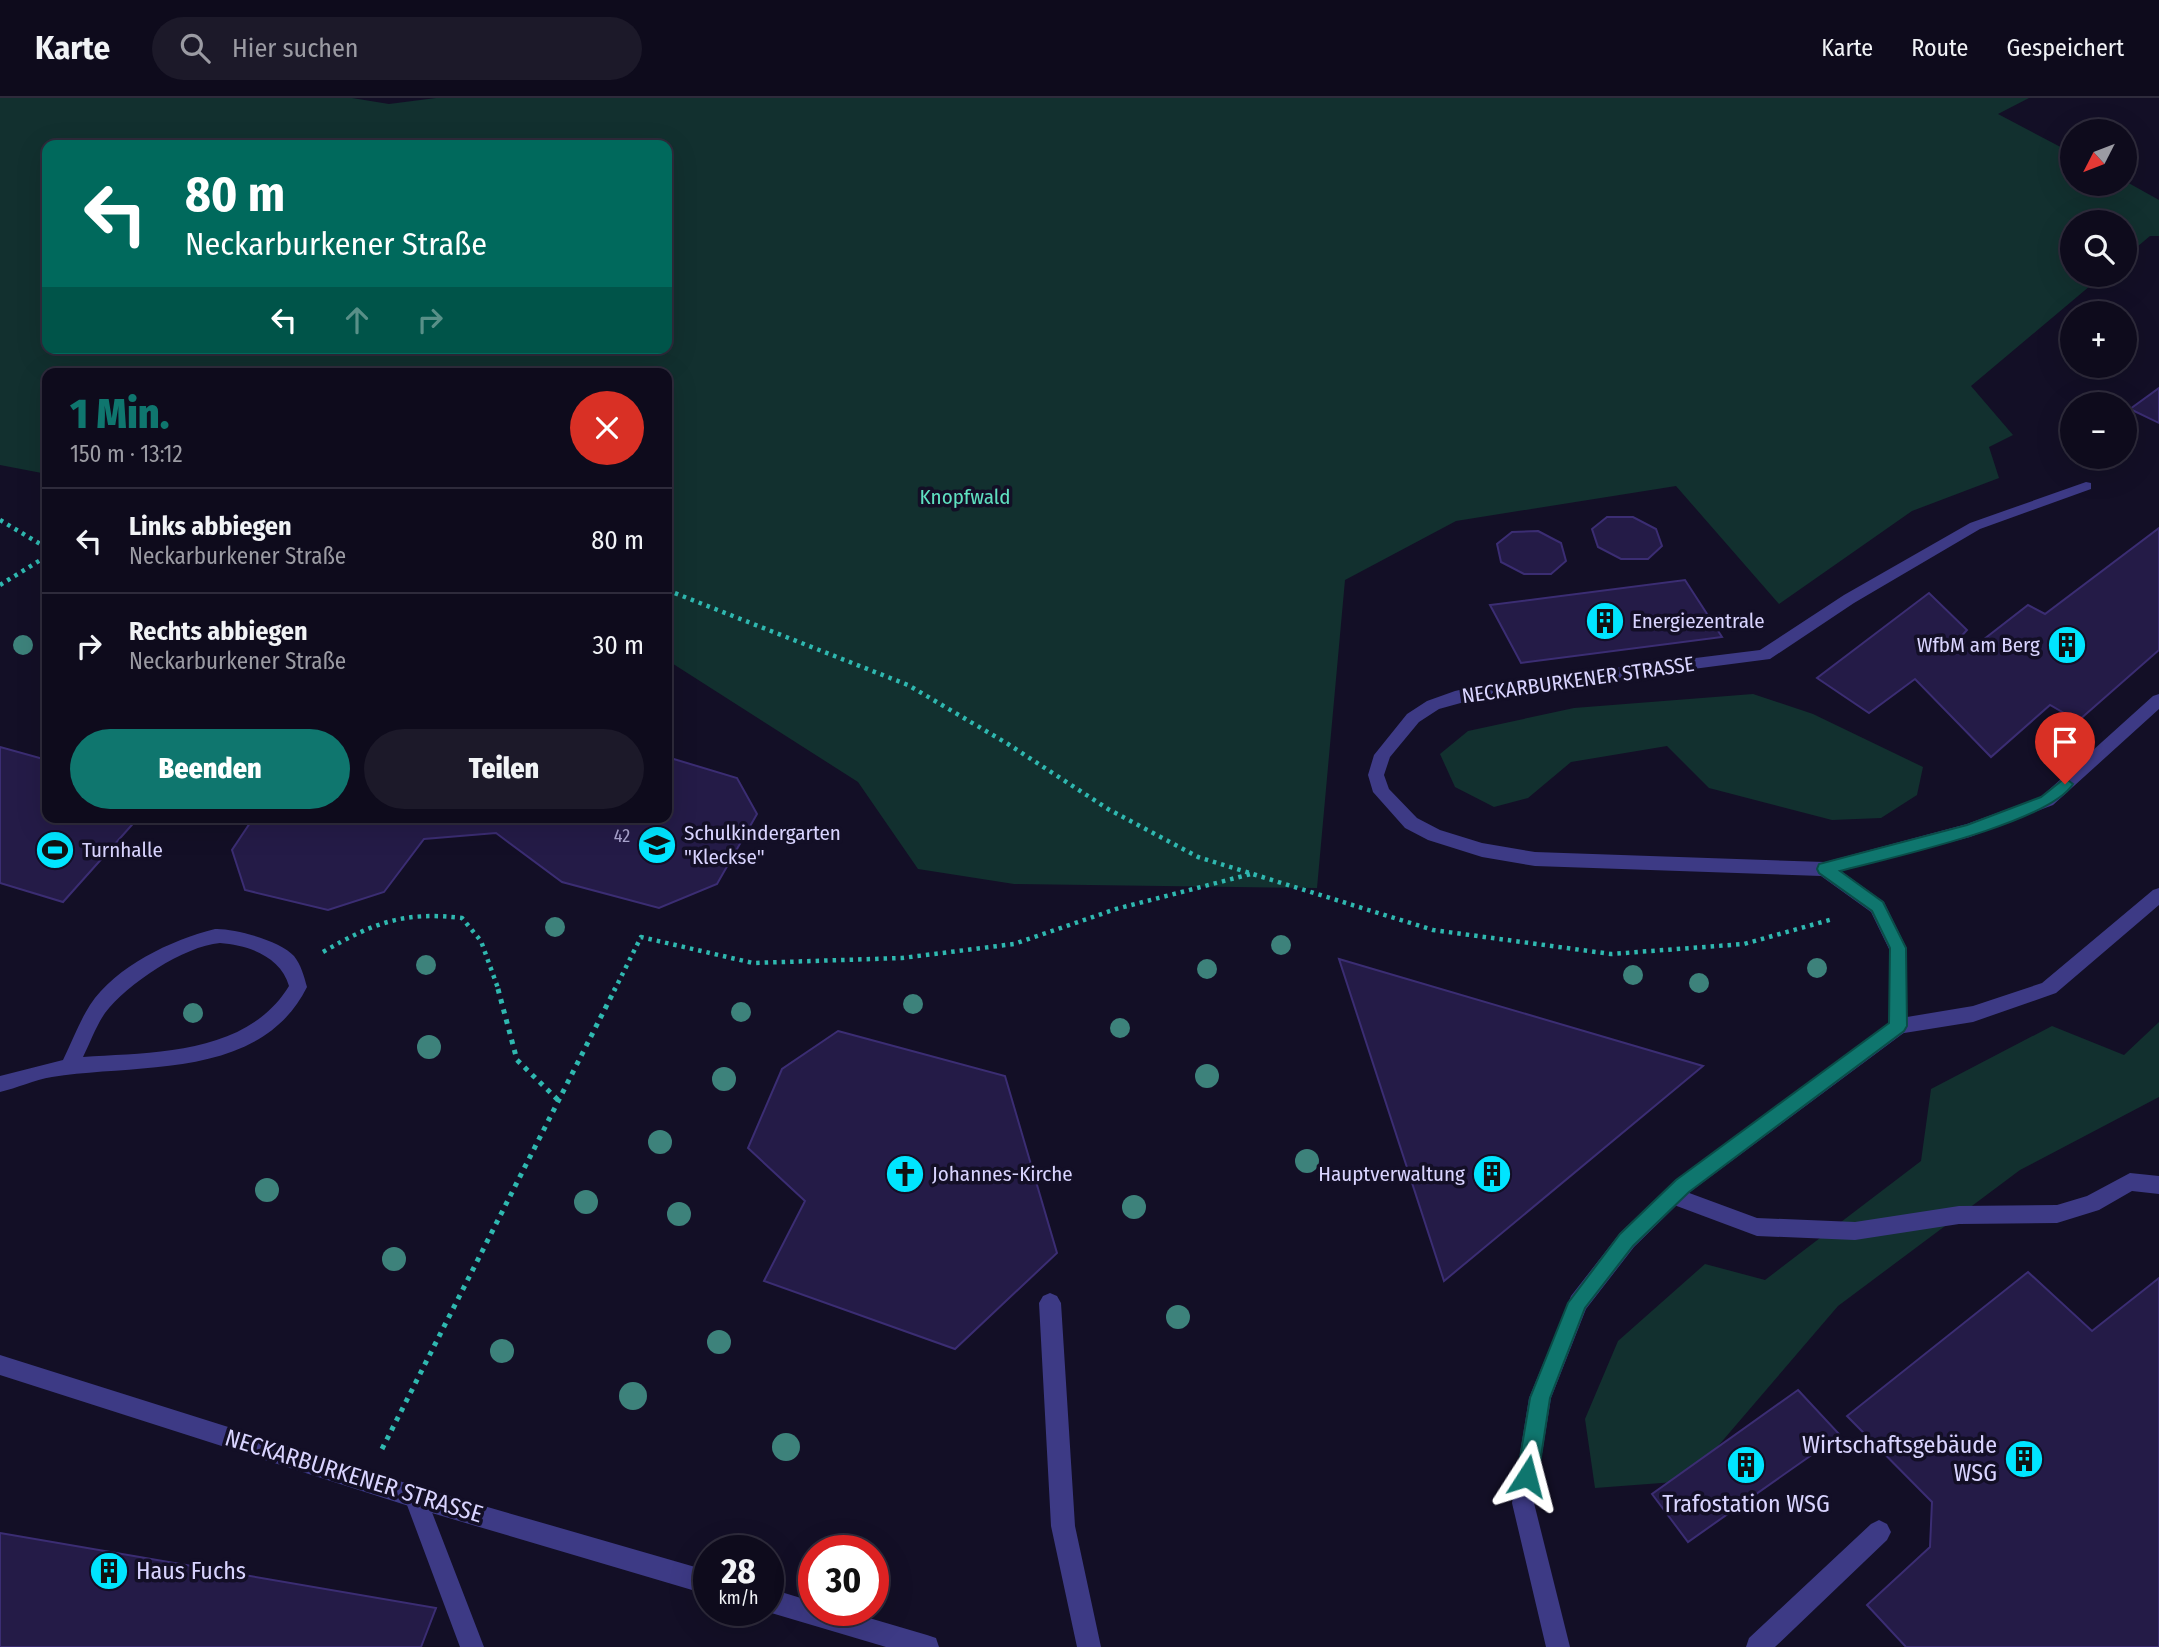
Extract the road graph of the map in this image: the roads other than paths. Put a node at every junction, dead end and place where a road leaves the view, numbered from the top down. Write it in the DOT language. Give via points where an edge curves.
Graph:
graph roads {
  1 [pos="2086,486"];
  2 [pos="2159,701"];
  3 [pos="1825,869"];
  4 [pos="2159,895"];
  5 [pos="1898,1026"];
  6 [pos="68,1068"];
  7 [pos="0,1084"];
  8 [pos="2159,1185"];
  9 [pos="1673,1196"];
  10 [pos="1050,1303"];
  11 [pos="0,1365"];
  12 [pos="415,1497"];
  13 [pos="1879,1532"];
  14 [pos="693,1578"];
  15 [pos="784,1605"];
  16 [pos="472,1647"];
  17 [pos="927,1647"];
  18 [pos="1089,1647"];
  19 [pos="1558,1647"];
  20 [pos="1758,1647"];
  1 -- 3 [label="street, NECKARBURKENER STRASSE" via="1975,526 1764,655 1486,690 1433,705 1394,739 1382,755 1376,775 1381,792 1411,823 1482,850 1535,859"];
  2 -- 3 [label="street, NECKARBURKENER STRASSE" via="2046,801 1970,830"];
  3 -- 5 [label="street" via="1878,907 1898,948"];
  4 -- 5 [label="street" via="2049,988 1973,1014"];
  5 -- 9 [label="street"];
  6 -- 6 [label="street" via="161,1060 222,1047 282,1011 298,987 294,969 282,954 242,939 217,936 190,944 139,971 99,1008"];
  6 -- 7 [label="street"];
  8 -- 9 [label="street" via="2130,1182 2092,1204 2057,1214 1959,1215 1856,1231 1757,1227"];
  9 -- 19 [label="street" via="1627,1240 1578,1303 1540,1398 1523,1503"];
  10 -- 18 [label="street" via="1063,1526"];
  11 -- 12 [label="street, NECKARBURKENER STRASSE"];
  12 -- 14 [label="street, NECKARBURKENER STRASSE"];
  12 -- 16 [label="street"];
  13 -- 20 [label="street"];
  15 -- 17 [label="street"];
}
